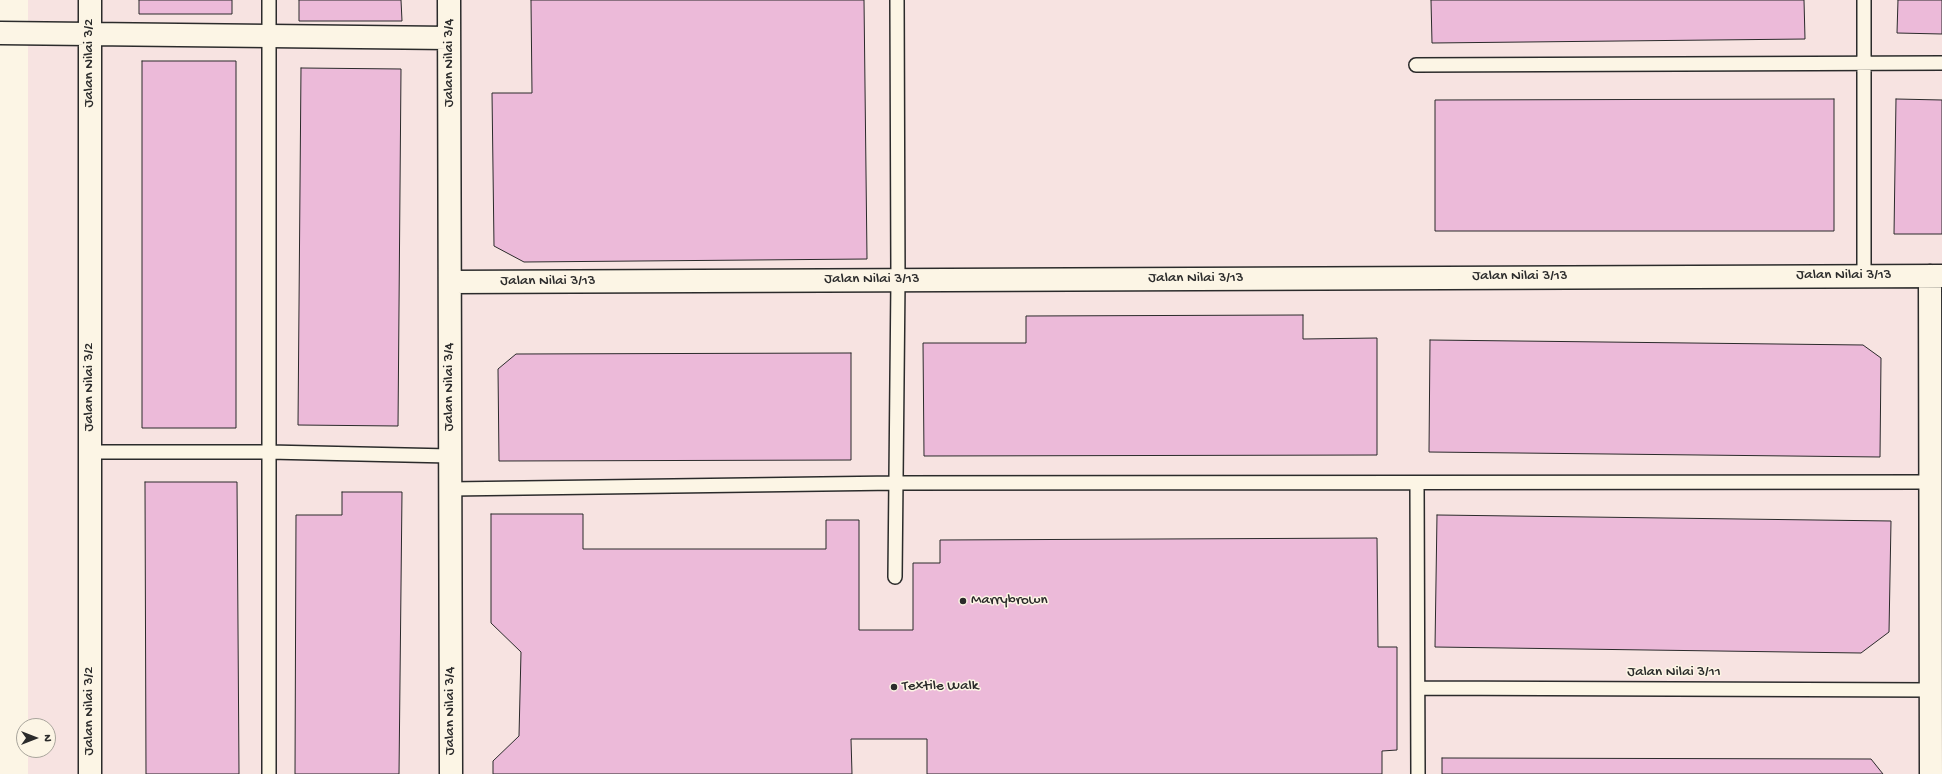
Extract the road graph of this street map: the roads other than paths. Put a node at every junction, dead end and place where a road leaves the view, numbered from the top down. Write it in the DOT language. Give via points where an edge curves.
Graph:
graph roads {
  1 [pos="90,0"];
  2 [pos="268,0"];
  3 [pos="450,0"];
  4 [pos="898,0"];
  5 [pos="1864,0"];
  6 [pos="0,33"];
  7 [pos="90,34"];
  8 [pos="268,36"];
  9 [pos="450,38"];
  10 [pos="1864,63"];
  11 [pos="1942,63"];
  12 [pos="1416,65"];
  13 [pos="1864,276"];
  14 [pos="1936,276"];
  15 [pos="898,280"];
  16 [pos="450,282"];
  17 [pos="90,452"];
  18 [pos="269,452"];
  19 [pos="450,456"];
  20 [pos="1417,482"];
  21 [pos="1930,482"];
  22 [pos="896,483"];
  23 [pos="450,489"];
  24 [pos="895,577"];
  25 [pos="1418,688"];
  26 [pos="1930,690"];
  27 [pos="1936,744"];
  28 [pos="90,774"];
  29 [pos="269,774"];
  30 [pos="451,774"];
  31 [pos="1418,774"];
  32 [pos="1931,774"];
  1 -- 7 [label="street, Jalan Nilai 3/2"];
  2 -- 8 [label="lane"];
  3 -- 9 [label="street, Jalan Nilai 3/4"];
  4 -- 15 [label="lane"];
  5 -- 10 [label="lane"];
  6 -- 7 [label="street"];
  7 -- 8 [label="street"];
  7 -- 17 [label="street, Jalan Nilai 3/2"];
  8 -- 9 [label="street"];
  8 -- 18 [label="lane"];
  9 -- 16 [label="street, Jalan Nilai 3/4"];
  10 -- 11 [label="lane"];
  10 -- 12 [label="lane"];
  10 -- 13 [label="lane"];
  13 -- 14 [label="street, Jalan Nilai 3/13"];
  13 -- 15 [label="street, Jalan Nilai 3/13"];
  14 -- 21 [label="street"];
  15 -- 16 [label="street, Jalan Nilai 3/13"];
  15 -- 22 [label="lane"];
  16 -- 19 [label="street, Jalan Nilai 3/4"];
  17 -- 18 [label="lane"];
  17 -- 28 [label="street, Jalan Nilai 3/2"];
  18 -- 19 [label="lane"];
  18 -- 29 [label="lane"];
  19 -- 23 [label="street, Jalan Nilai 3/4"];
  20 -- 21 [label="lane"];
  20 -- 22 [label="lane"];
  20 -- 25 [label="lane"];
  21 -- 26 [label="street"];
  22 -- 23 [label="lane"];
  22 -- 24 [label="lane"];
  23 -- 30 [label="street, Jalan Nilai 3/4"];
  25 -- 26 [label="lane, Jalan Nilai 3/11"];
  25 -- 31 [label="lane"];
  26 -- 27 [label="street"];
  27 -- 32 [label="street"];
}
